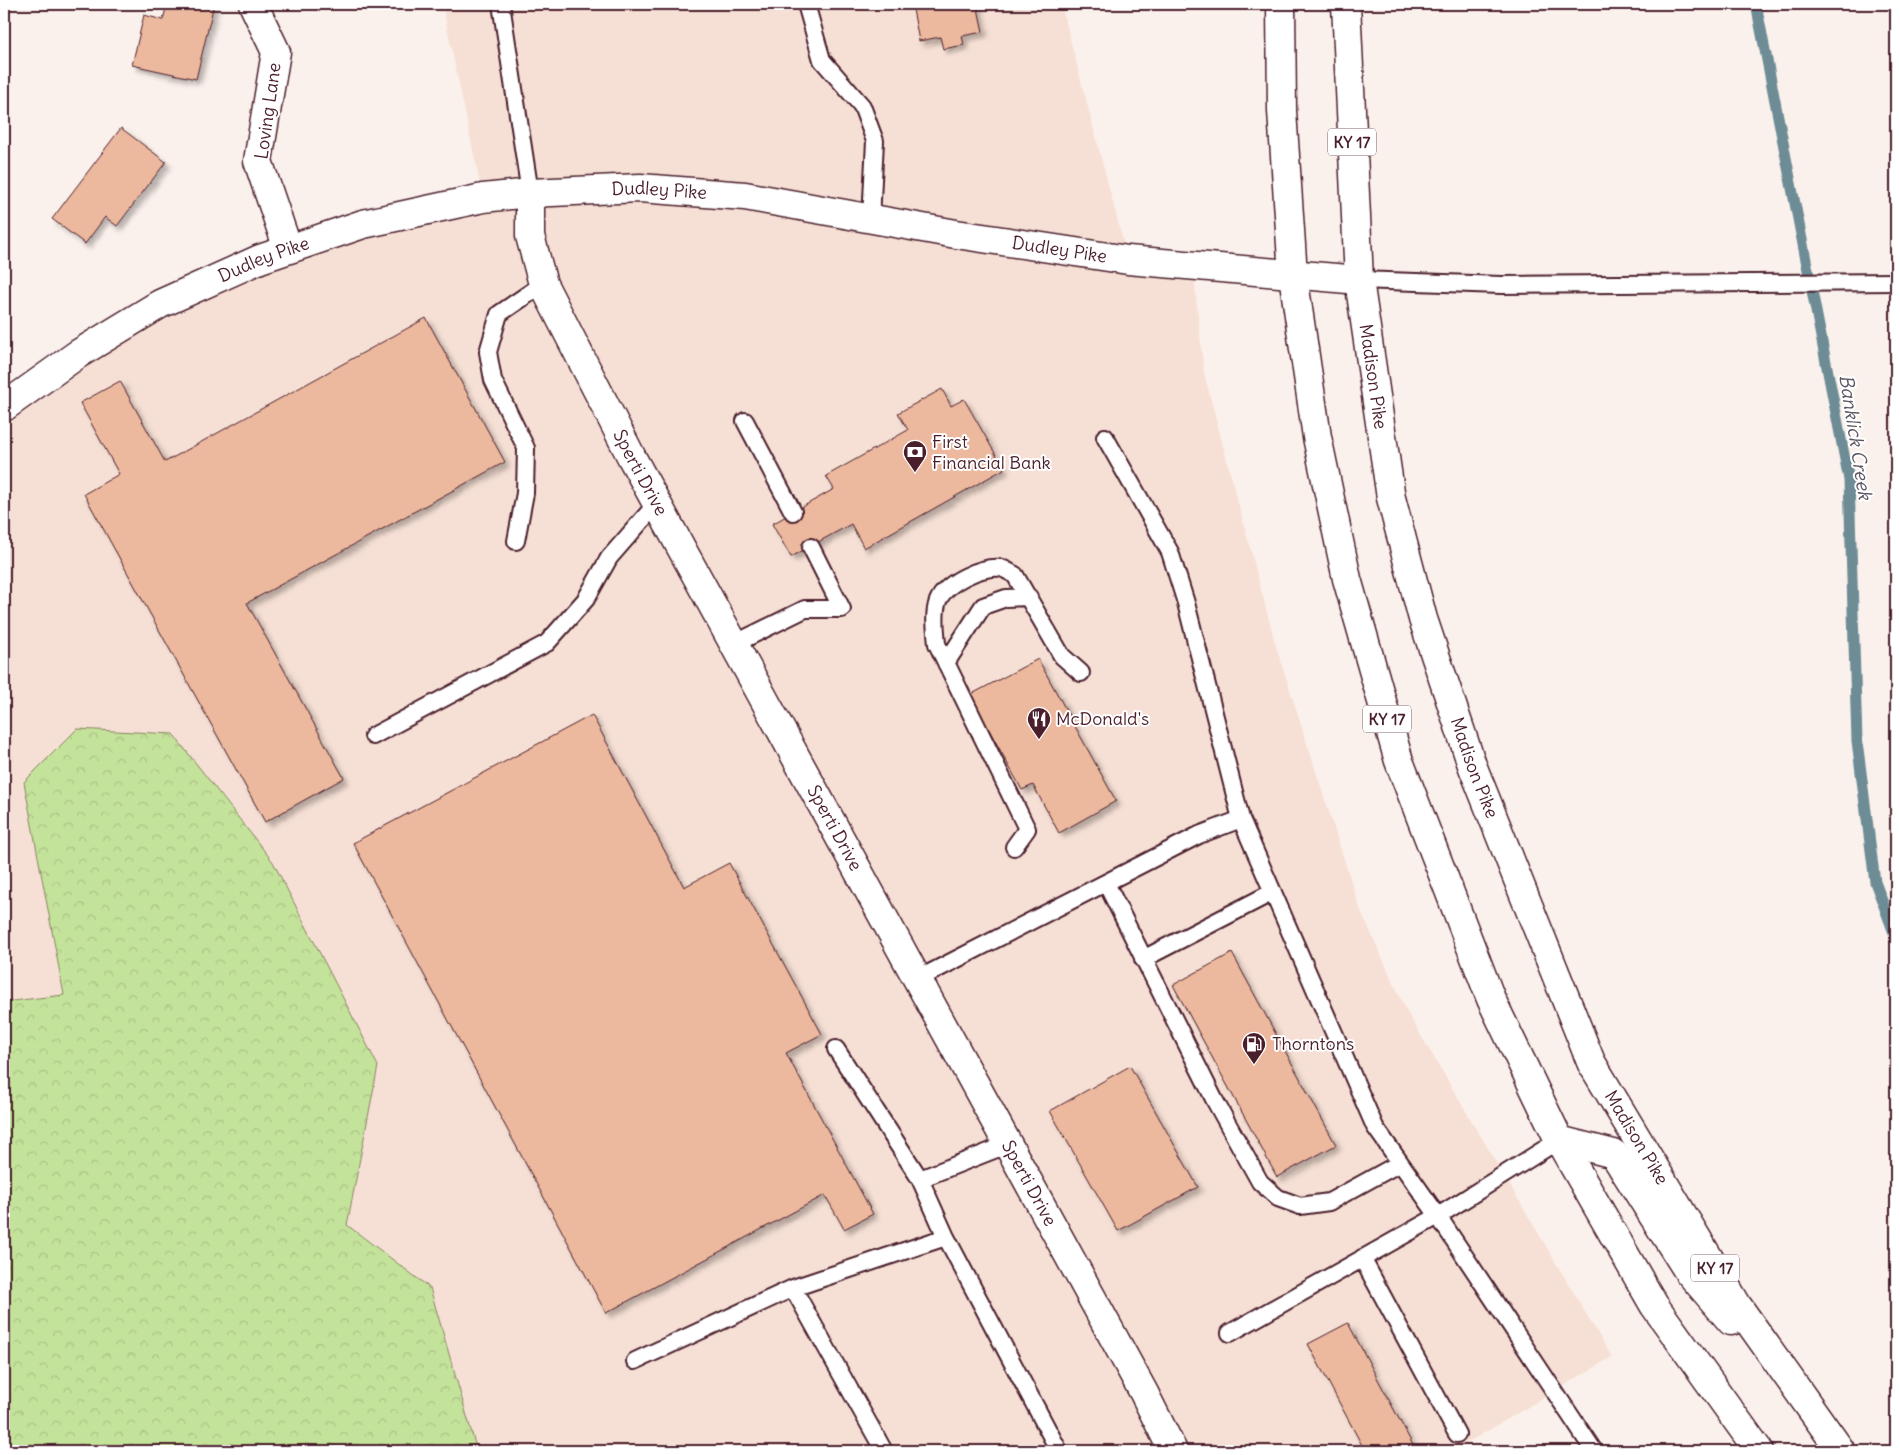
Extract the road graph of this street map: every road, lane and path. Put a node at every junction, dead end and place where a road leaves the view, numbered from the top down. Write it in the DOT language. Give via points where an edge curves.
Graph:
graph roads {
  1 [pos="253,4"];
  2 [pos="500,4"];
  3 [pos="806,4"];
  4 [pos="1281,4"];
  5 [pos="1346,4"];
  6 [pos="530,193"];
  7 [pos="871,219"];
  8 [pos="288,249"];
  9 [pos="1293,275"];
  10 [pos="1358,280"];
  11 [pos="1896,282"];
  12 [pos="542,284"];
  13 [pos="4,408"];
  14 [pos="745,421"];
  15 [pos="1105,437"];
  16 [pos="656,503"];
  17 [pos="793,512"];
  18 [pos="516,541"];
  19 [pos="811,547"];
  20 [pos="1029,597"];
  21 [pos="734,644"];
  22 [pos="946,664"];
  23 [pos="1081,673"];
  24 [pos="372,736"];
  25 [pos="1241,819"];
  26 [pos="1014,847"];
  27 [pos="1106,883"];
  28 [pos="1272,892"];
  29 [pos="1144,958"];
  30 [pos="918,979"];
  31 [pos="836,1049"];
  32 [pos="1559,1140"];
  33 [pos="1009,1144"];
  34 [pos="1400,1164"];
  35 [pos="920,1179"];
  36 [pos="1438,1216"];
  37 [pos="946,1237"];
  38 [pos="1362,1258"];
  39 [pos="793,1288"];
  40 [pos="1230,1333"];
  41 [pos="635,1361"];
  42 [pos="1821,1424"];
  43 [pos="1457,1434"];
  44 [pos="884,1451"];
  45 [pos="1059,1451"];
  46 [pos="1173,1451"];
  47 [pos="1594,1451"];
  48 [pos="1759,1451"];
  49 [pos="1841,1451"];
  1 -- 8 [label="main road, Loving Lane" via="276,52 258,161"];
  2 -- 6 [label="lane"];
  3 -- 7 [label="lane" via="822,60 862,106 875,141"];
  4 -- 9 [label="main road, KY 17" via="1282,111"];
  5 -- 10 [label="main road, Madison Pike / KY 17"];
  6 -- 7 [label="main road, Dudley Pike" via="640,188 745,196"];
  6 -- 8 [label="main road, Dudley Pike" via="483,198 363,224"];
  6 -- 12 [label="main road, Sperti Drive" via="530,236"];
  7 -- 9 [label="main road, Dudley Pike" via="1128,260"];
  8 -- 13 [label="main road, Dudley Pike" via="160,304 78,354"];
  9 -- 10 [label="main road, Dudley Pike"];
  9 -- 32 [label="main road, KY 17" via="1317,437 1347,579 1399,762 1490,999"];
  10 -- 11 [label="lane" via="1501,285"];
  10 -- 42 [label="main road, Madison Pike / KY 17" via="1391,498 1423,619 1472,765 1591,1062 1737,1304"];
  12 -- 16 [label="main road, Sperti Drive"];
  12 -- 18 [label="lane" via="499,314 488,352 493,380 526,448 524,493"];
  14 -- 17 [label="lane"];
  15 -- 25 [label="lane" via="1170,552"];
  16 -- 21 [label="main road, Sperti Drive"];
  16 -- 24 [label="lane" via="608,558 586,599 547,643"];
  19 -- 21 [label="lane" via="842,608 805,609"];
  20 -- 22 [label="lane" via="1006,598 983,606"];
  20 -- 22 [label="lane" via="1015,575 1002,568 982,570 950,587 938,601 935,625 937,644"];
  20 -- 23 [label="lane" via="1062,656"];
  21 -- 30 [label="main road, Sperti Drive"];
  22 -- 26 [label="lane" via="1027,829"];
  25 -- 27 [label="lane" via="1200,835"];
  25 -- 28 [label="lane"];
  27 -- 29 [label="lane"];
  27 -- 30 [label="lane"];
  28 -- 29 [label="lane"];
  28 -- 34 [label="lane" via="1375,1127"];
  29 -- 34 [label="lane" via="1215,1101 1260,1182 1278,1198 1300,1206 1329,1202"];
  30 -- 33 [label="main road, Sperti Drive"];
  31 -- 35 [label="lane"];
  32 -- 36 [label="lane"];
  32 -- 42 [label="main road" via="1614,1154 1688,1271"];
  32 -- 48 [label="main road, KY 17" via="1654,1305"];
  33 -- 35 [label="lane"];
  33 -- 46 [label="main road, Sperti Drive"];
  34 -- 36 [label="lane"];
  35 -- 37 [label="lane"];
  36 -- 38 [label="lane"];
  36 -- 47 [label="lane"];
  37 -- 39 [label="lane"];
  37 -- 45 [label="lane"];
  38 -- 40 [label="lane"];
  38 -- 43 [label="lane"];
  39 -- 41 [label="lane"];
  39 -- 44 [label="lane"];
  42 -- 49 [label="main road, Madison Pike / KY 17"];
}
